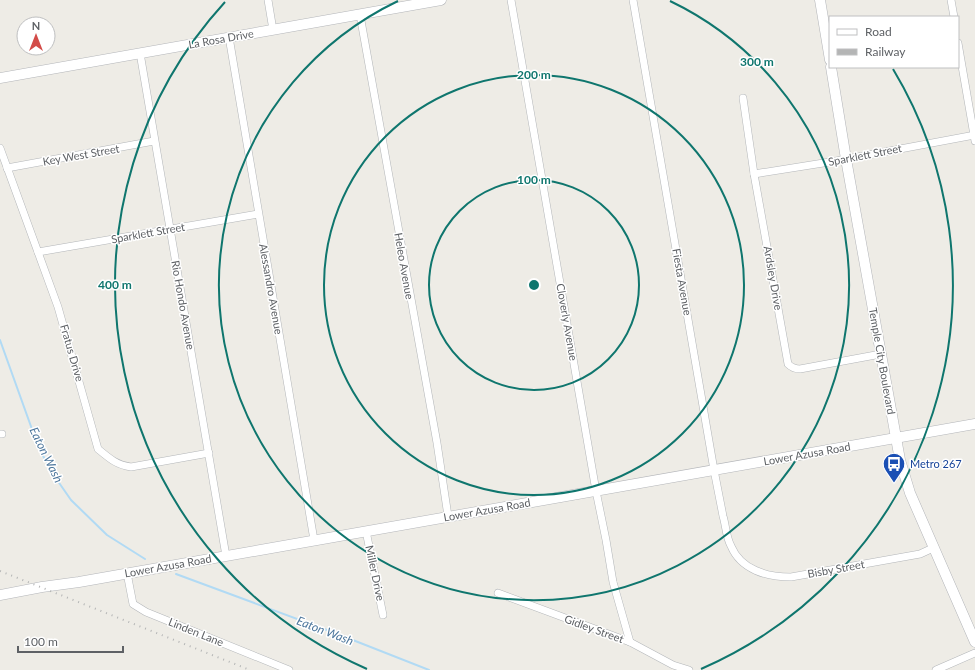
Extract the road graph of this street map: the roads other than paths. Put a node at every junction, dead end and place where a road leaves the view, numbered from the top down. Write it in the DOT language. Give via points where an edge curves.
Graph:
graph roads {
  1 [pos="268,0"];
  2 [pos="441,0"];
  3 [pos="511,0"];
  4 [pos="633,0"];
  5 [pos="820,0"];
  6 [pos="951,0"];
  7 [pos="360,15"];
  8 [pos="954,16"];
  9 [pos="273,30"];
  10 [pos="229,37"];
  11 [pos="959,48"];
  12 [pos="140,53"];
  13 [pos="829,54"];
  14 [pos="831,68"];
  15 [pos="0,78"];
  16 [pos="743,98"];
  17 [pos="975,137"];
  18 [pos="154,141"];
  19 [pos="0,148"];
  20 [pos="846,159"];
  21 [pos="8,168"];
  22 [pos="754,174"];
  23 [pos="258,214"];
  24 [pos="170,229"];
  25 [pos="38,252"];
  26 [pos="881,354"];
  27 [pos="975,424"];
  28 [pos="896,438"];
  29 [pos="209,453"];
  30 [pos="714,470"];
  31 [pos="596,491"];
  32 [pos="448,516"];
  33 [pos="366,531"];
  34 [pos="314,540"];
  35 [pos="933,548"];
  36 [pos="226,556"];
  37 [pos="741,561"];
  38 [pos="127,573"];
  39 [pos="498,593"];
  40 [pos="0,595"];
  41 [pos="383,615"];
  42 [pos="630,642"];
  43 [pos="975,642"];
  44 [pos="975,653"];
  45 [pos="289,670"];
  46 [pos="689,670"];
  47 [pos="936,670"];
  1 -- 9 [label="street"];
  2 -- 7 [label="main road, La Rosa Drive"];
  3 -- 31 [label="street, Cloverly Avenue"];
  4 -- 30 [label="street, Fiesta Avenue"];
  5 -- 13 [label="main road"];
  6 -- 8 [label="street"];
  7 -- 9 [label="main road, La Rosa Drive"];
  7 -- 32 [label="street, Heleo Avenue"];
  9 -- 10 [label="main road, La Rosa Drive"];
  10 -- 12 [label="main road, La Rosa Drive"];
  10 -- 23 [label="street, Alessandro Avenue"];
  11 -- 17 [label="street"];
  12 -- 15 [label="main road, La Rosa Drive"];
  12 -- 18 [label="street, Rio Hondo Avenue"];
  14 -- 20 [label="main road, Temple City Boulevard"];
  16 -- 22 [label="street, Ardsley Drive"];
  17 -- 20 [label="street, Sparklett Street"];
  18 -- 21 [label="street, Key West Street"];
  18 -- 24 [label="street, Rio Hondo Avenue"];
  19 -- 21 [label="street, Fratus Drive"];
  20 -- 22 [label="street, Sparklett Street"];
  20 -- 26 [label="main road, Temple City Boulevard"];
  21 -- 25 [label="street, Fratus Drive"];
  22 -- 26 [label="street, Ardsley Drive" via="788,364 796,369"];
  23 -- 24 [label="street, Sparklett Street"];
  23 -- 34 [label="street, Alessandro Avenue"];
  24 -- 25 [label="street, Sparklett Street"];
  24 -- 29 [label="street, Rio Hondo Avenue"];
  25 -- 29 [label="street, Fratus Drive" via="66,333 98,449 113,461 131,467"];
  26 -- 28 [label="main road, Temple City Boulevard"];
  27 -- 28 [label="main road, Lower Azusa Road"];
  28 -- 30 [label="main road, Lower Azusa Road"];
  28 -- 35 [label="main road, Temple City Boulevard" via="907,485"];
  29 -- 36 [label="street, Rio Hondo Avenue"];
  30 -- 31 [label="main road, Lower Azusa Road"];
  30 -- 37 [label="street, Fiesta Avenue" via="729,541"];
  31 -- 32 [label="main road, Lower Azusa Road"];
  31 -- 42 [label="street, Cloverly Avenue" via="613,582"];
  32 -- 33 [label="main road, Lower Azusa Road"];
  33 -- 34 [label="main road, Lower Azusa Road"];
  33 -- 41 [label="street, Miller Drive"];
  34 -- 36 [label="main road, Lower Azusa Road"];
  35 -- 37 [label="street, Bisby Street" via="920,554 791,577 758,572"];
  35 -- 43 [label="main road, Temple City Boulevard"];
  36 -- 38 [label="main road, Lower Azusa Road"];
  38 -- 40 [label="main road, Lower Azusa Road"];
  38 -- 45 [label="street, Linden Lane" via="133,604 146,612"];
  39 -- 42 [label="street, Gidley Street"];
  42 -- 46 [label="street, Gidley Street" via="673,665"];
  44 -- 47 [label="street"];
}
